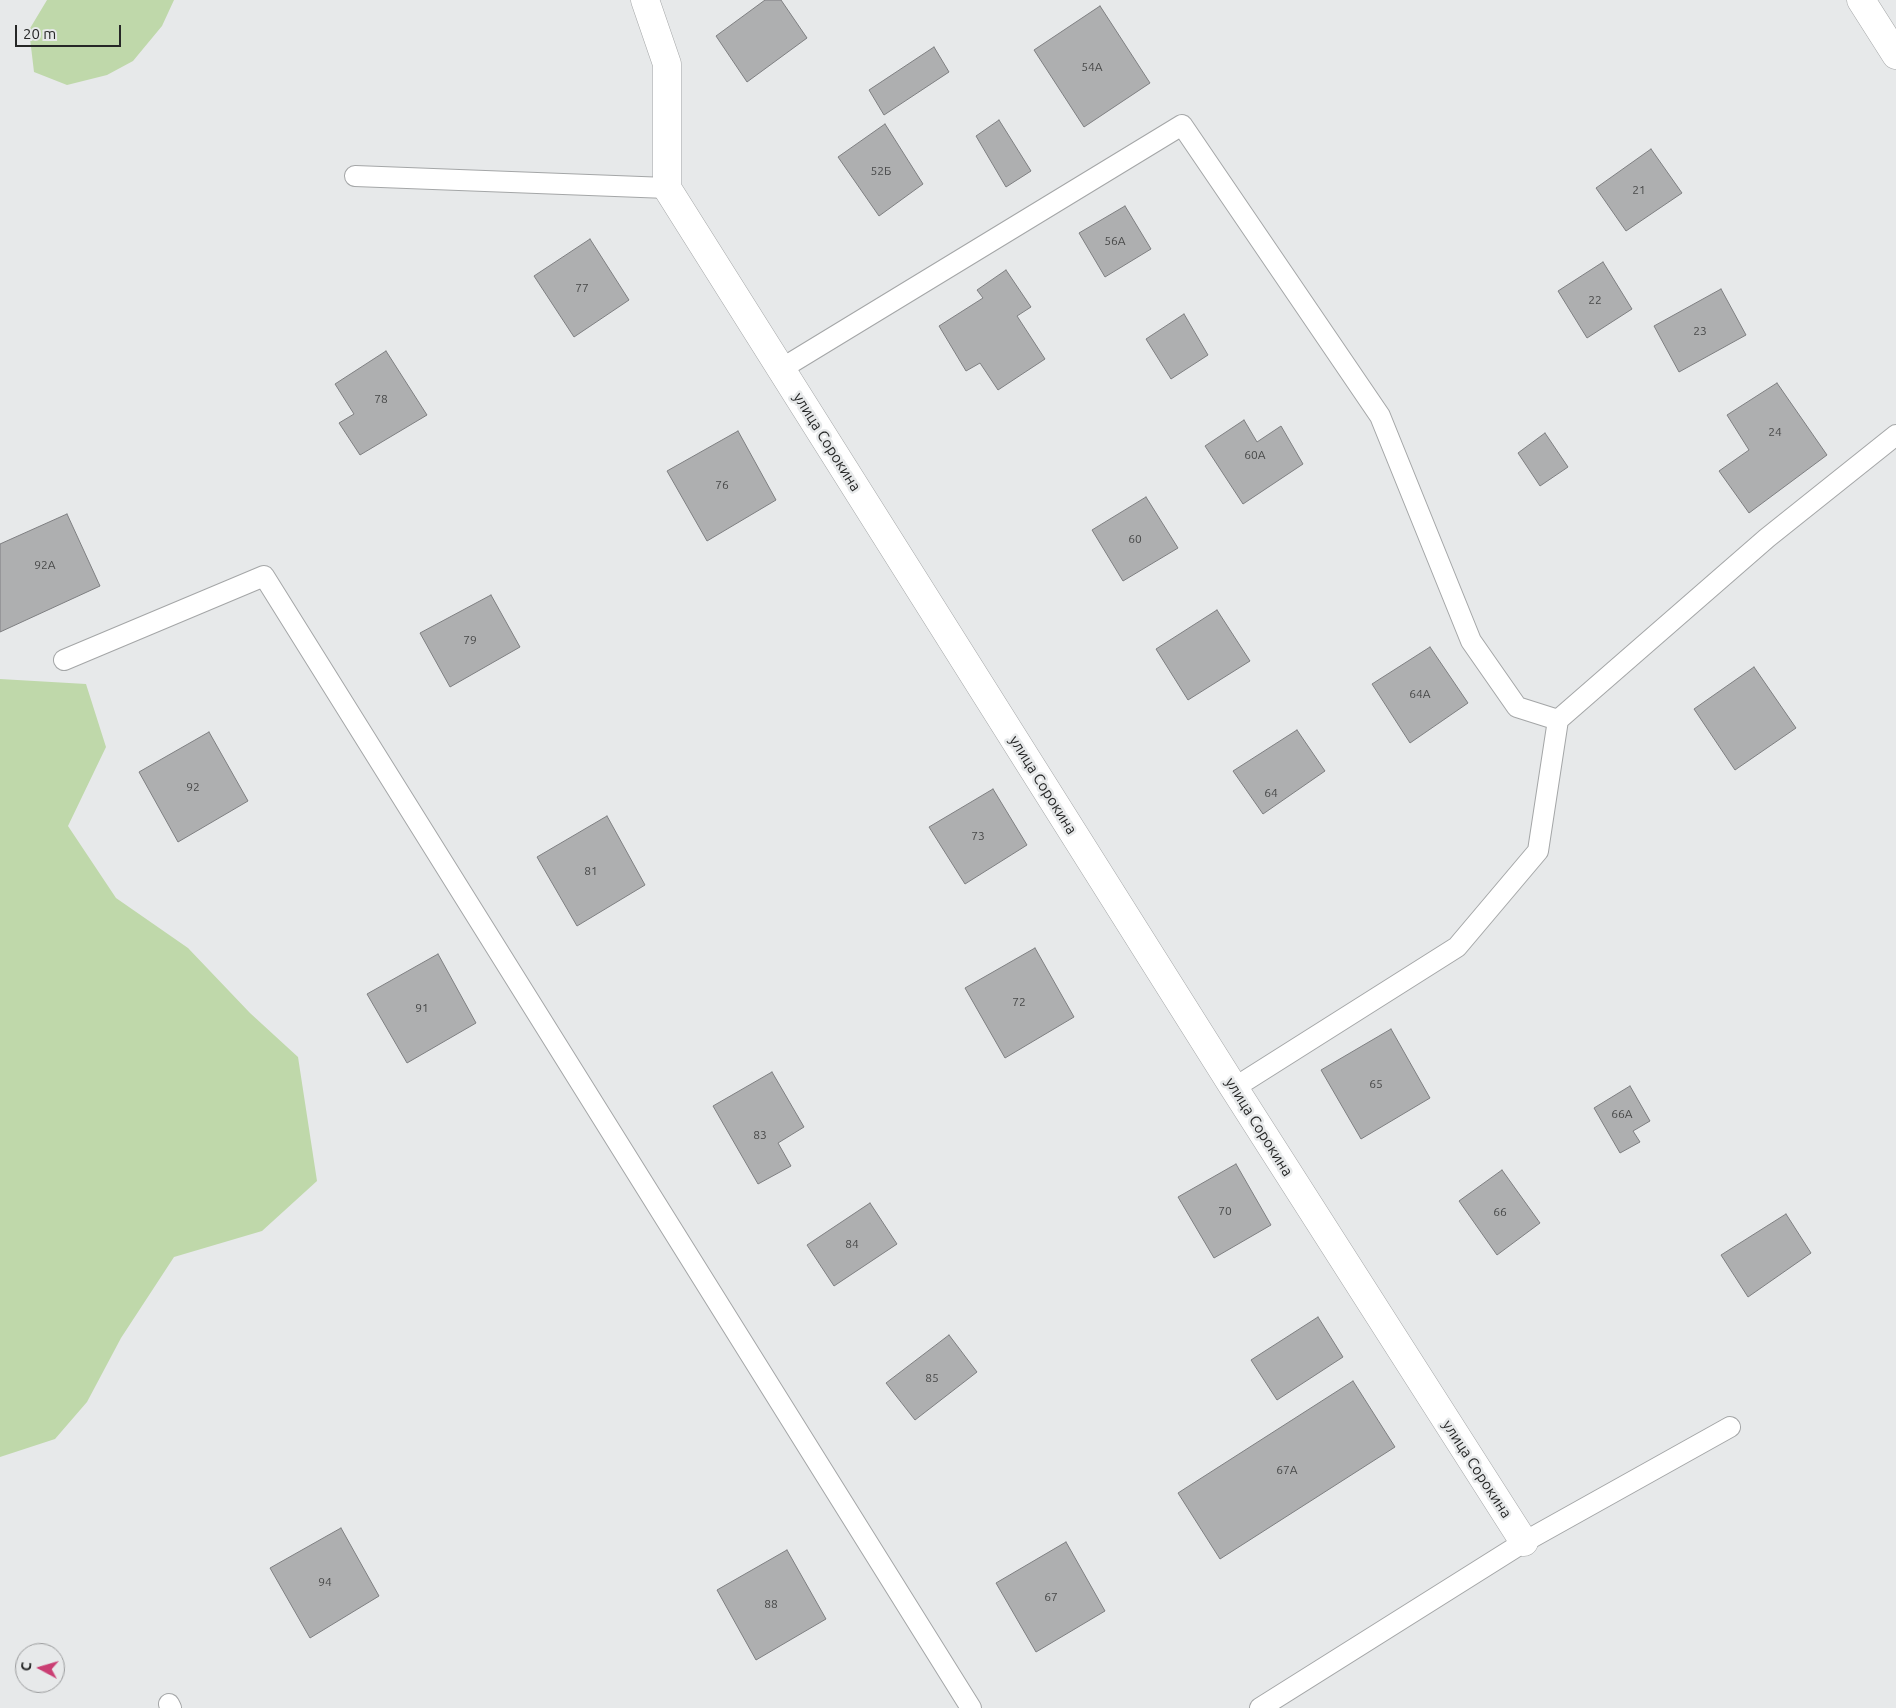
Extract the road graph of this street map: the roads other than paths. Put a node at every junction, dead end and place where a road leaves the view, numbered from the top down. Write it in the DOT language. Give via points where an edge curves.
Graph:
graph roads {
  1 [pos="645,0"];
  2 [pos="1861,0"];
  3 [pos="1896,54"];
  4 [pos="355,176"];
  5 [pos="667,188"];
  6 [pos="781,369"];
  7 [pos="1896,434"];
  8 [pos="64,660"];
  9 [pos="1558,720"];
  10 [pos="1234,1088"];
  11 [pos="1730,1428"];
  12 [pos="1524,1542"];
  13 [pos="971,1708"];
  14 [pos="1260,1708"];
  1 -- 5 [label="street" via="667,64"];
  2 -- 3 [label="street"];
  4 -- 5 [label="lane"];
  5 -- 6 [label="street, улица Сорокина"];
  6 -- 9 [label="lane" via="1182,125 1380,416 1471,641 1516,706"];
  6 -- 10 [label="street, улица Сорокина"];
  7 -- 9 [label="lane" via="1767,538"];
  8 -- 13 [label="lane" via="264,576"];
  9 -- 10 [label="lane" via="1538,851 1458,948"];
  10 -- 12 [label="street, улица Сорокина"];
  11 -- 12 [label="lane"];
  12 -- 14 [label="lane"];
}
